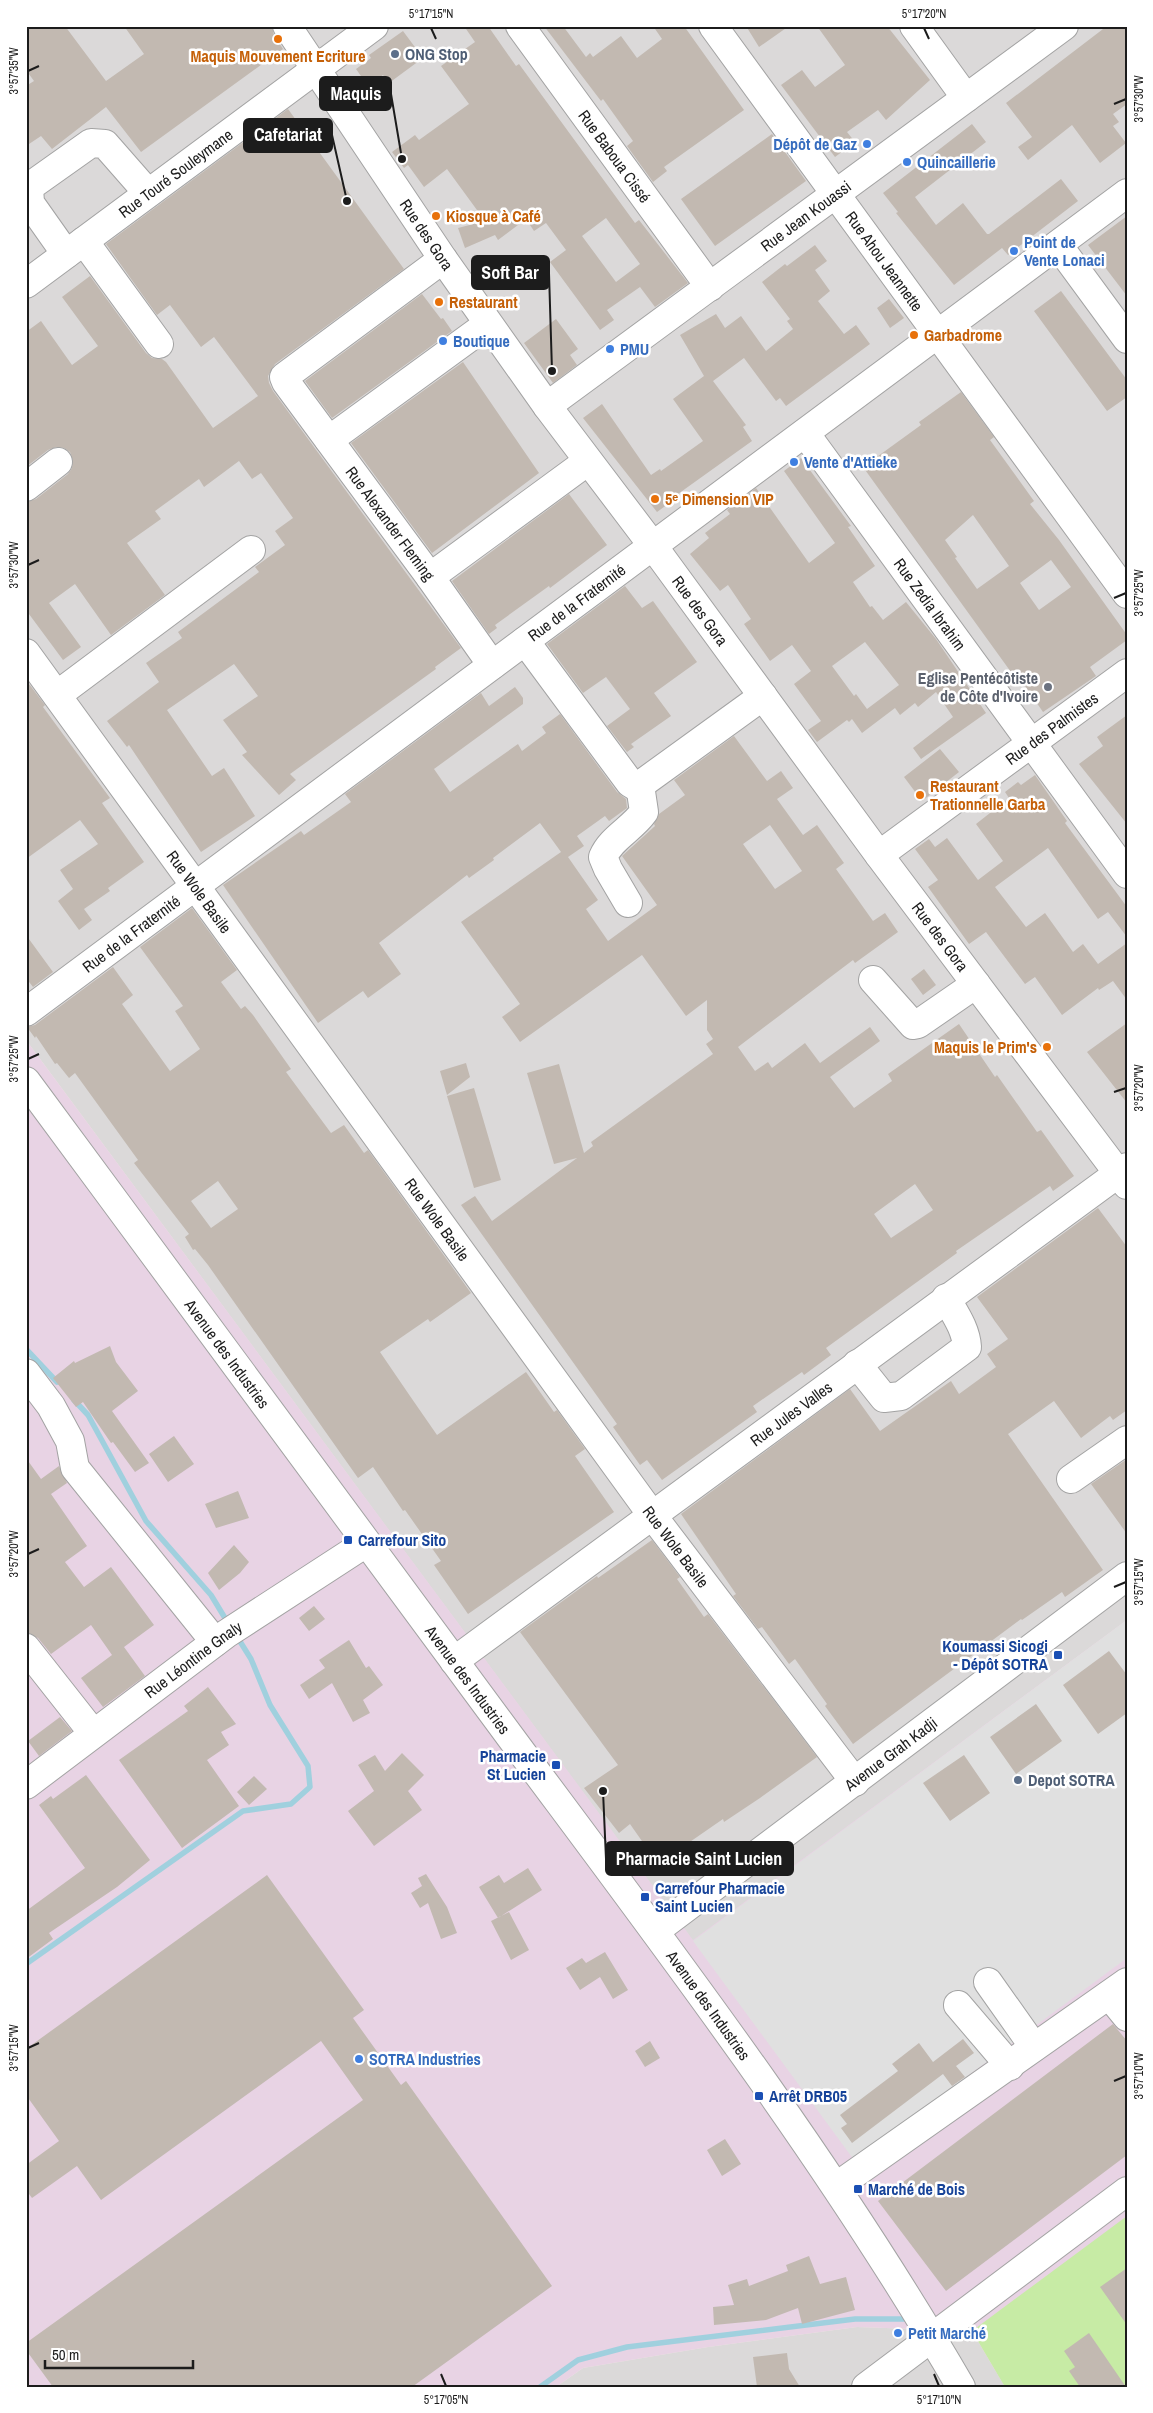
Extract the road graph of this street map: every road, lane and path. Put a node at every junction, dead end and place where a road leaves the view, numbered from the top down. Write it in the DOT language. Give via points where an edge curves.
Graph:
graph roads {
  1 [pos="287,26"];
  2 [pos="374,26"];
  3 [pos="520,26"];
  4 [pos="713,26"];
  5 [pos="914,26"];
  6 [pos="1064,26"];
  7 [pos="1031,36"];
  8 [pos="317,68"];
  9 [pos="966,98"];
  10 [pos="1127,193"];
  11 [pos="148,194"];
  12 [pos="835,194"];
  13 [pos="1058,245"];
  14 [pos="75,247"];
  15 [pos="443,259"];
  16 [pos="26,284"];
  17 [pos="710,287"];
  18 [pos="488,324"];
  19 [pos="938,334"];
  20 [pos="1127,339"];
  21 [pos="159,344"];
  22 [pos="547,406"];
  23 [pos="805,433"];
  24 [pos="329,440"];
  25 [pos="588,460"];
  26 [pos="58,462"];
  27 [pos="26,487"];
  28 [pos="653,546"];
  29 [pos="252,550"];
  30 [pos="430,577"];
  31 [pos="1127,594"];
  32 [pos="525,641"];
  33 [pos="29,663"];
  34 [pos="492,665"];
  35 [pos="1127,672"];
  36 [pos="57,695"];
  37 [pos="764,696"];
  38 [pos="1031,743"];
  39 [pos="640,785"];
  40 [pos="879,855"];
  41 [pos="1127,874"];
  42 [pos="196,885"];
  43 [pos="628,903"];
  44 [pos="873,980"];
  45 [pos="976,984"];
  46 [pos="26,1012"];
  47 [pos="26,1081"];
  48 [pos="1124,1175"];
  49 [pos="946,1298"];
  50 [pos="857,1364"];
  51 [pos="26,1373"];
  52 [pos="1127,1440"];
  53 [pos="1071,1478"];
  54 [pos="652,1515"];
  55 [pos="366,1543"];
  56 [pos="1127,1576"];
  57 [pos="229,1632"];
  58 [pos="26,1648"];
  59 [pos="454,1661"];
  60 [pos="93,1733"];
  61 [pos="855,1782"];
  62 [pos="26,1785"];
  63 [pos="655,1931"];
  64 [pos="988,1982"];
  65 [pos="1118,1989"];
  66 [pos="958,2005"];
  67 [pos="1127,2017"];
  68 [pos="1034,2047"];
  69 [pos="1010,2066"];
  70 [pos="838,2186"];
  71 [pos="1127,2191"];
  72 [pos="932,2337"];
  73 [pos="866,2387"];
  74 [pos="961,2387"];
  1 -- 8 [label="street, Rue des Gora"];
  2 -- 8 [label="street, Rue Touré Souleymane"];
  3 -- 17 [label="street, Rue Baboua Cissé"];
  4 -- 12 [label="street, Rue Ahou Jeannette"];
  5 -- 9 [label="street"];
  6 -- 7 [label="street, Rue Jean Kouassi"];
  7 -- 9 [label="street, Rue Jean Kouassi"];
  8 -- 11 [label="street, Rue Touré Souleymane"];
  8 -- 15 [label="street, Rue des Gora"];
  9 -- 12 [label="street, Rue Jean Kouassi"];
  10 -- 13 [label="street, Rue de la Fraternité"];
  11 -- 14 [label="street, Rue Touré Souleymane"];
  11 -- 14 [label="street" via="105,144 91,143 29,187 30,203"];
  12 -- 17 [label="street, Rue Jean Kouassi"];
  12 -- 19 [label="street, Rue Ahou Jeannette"];
  13 -- 19 [label="street, Rue de la Fraternité"];
  13 -- 20 [label="street"];
  14 -- 16 [label="street, Rue Touré Souleymane"];
  14 -- 21 [label="street"];
  15 -- 18 [label="street, Rue des Gora"];
  15 -- 24 [label="street, Rue Alexander Fleming" via="284,378"];
  17 -- 22 [label="street, Rue Jean Kouassi"];
  18 -- 22 [label="street, Rue des Gora"];
  18 -- 24 [label="street"];
  19 -- 23 [label="street, Rue de la Fraternité"];
  19 -- 31 [label="street, Rue Ahou Jeannette"];
  22 -- 25 [label="street, Rue des Gora"];
  23 -- 28 [label="street, Rue de la Fraternité"];
  23 -- 38 [label="street, Rue Zedia Ibrahim"];
  24 -- 30 [label="street, Rue Alexander Fleming"];
  25 -- 28 [label="street, Rue des Gora"];
  25 -- 30 [label="street"];
  26 -- 27 [label="street"];
  28 -- 32 [label="street, Rue de la Fraternité"];
  28 -- 37 [label="street, Rue des Gora"];
  29 -- 36 [label="street"];
  30 -- 34 [label="street, Rue Alexander Fleming"];
  32 -- 34 [label="street, Rue de la Fraternité"];
  32 -- 39 [label="street" via="630,783"];
  33 -- 36 [label="street, Rue Wole Basile"];
  34 -- 42 [label="street, Rue de la Fraternité"];
  35 -- 38 [label="street, Rue des Palmistes"];
  36 -- 42 [label="street, Rue Wole Basile"];
  37 -- 39 [label="street"];
  37 -- 40 [label="street, Rue des Gora"];
  38 -- 40 [label="street, Rue des Palmistes"];
  38 -- 41 [label="street, Rue Zedia Ibrahim"];
  39 -- 43 [label="street" via="644,812 607,847 603,857"];
  40 -- 45 [label="street, Rue des Gora"];
  42 -- 46 [label="street, Rue de la Fraternité"];
  42 -- 54 [label="street, Rue Wole Basile"];
  44 -- 45 [label="street" via="913,1025"];
  45 -- 48 [label="street, Rue des Gora"];
  47 -- 55 [label="street, Avenue des Industries"];
  48 -- 49 [label="street, Rue Jules Valles"];
  49 -- 50 [label="street, Rue Jules Valles"];
  49 -- 50 [label="street" via="966,1337 967,1347 901,1396 884,1398"];
  50 -- 54 [label="street, Rue Jules Valles"];
  51 -- 57 [label="street" via="51,1406 70,1441 76,1468"];
  52 -- 53 [label="street"];
  54 -- 59 [label="street, Rue Jules Valles"];
  54 -- 61 [label="street, Rue Wole Basile"];
  55 -- 57 [label="street, Rue Léontine Gnaly"];
  55 -- 59 [label="street, Avenue des Industries"];
  56 -- 61 [label="street, Avenue Grah Kadji"];
  57 -- 60 [label="street, Rue Léontine Gnaly"];
  58 -- 60 [label="street"];
  59 -- 63 [label="street, Avenue des Industries"];
  60 -- 62 [label="street, Rue Léontine Gnaly"];
  61 -- 63 [label="street, Avenue Grah Kadji"];
  63 -- 70 [label="street, Avenue des Industries"];
  64 -- 68 [label="street"];
  65 -- 67 [label="street"];
  65 -- 68 [label="street"];
  66 -- 69 [label="street"];
  68 -- 69 [label="street"];
  69 -- 70 [label="street"];
  70 -- 72 [label="street, Avenue des Industries"];
  71 -- 72 [label="street"];
  72 -- 73 [label="street"];
  72 -- 74 [label="street, Avenue des Industries"];
}
